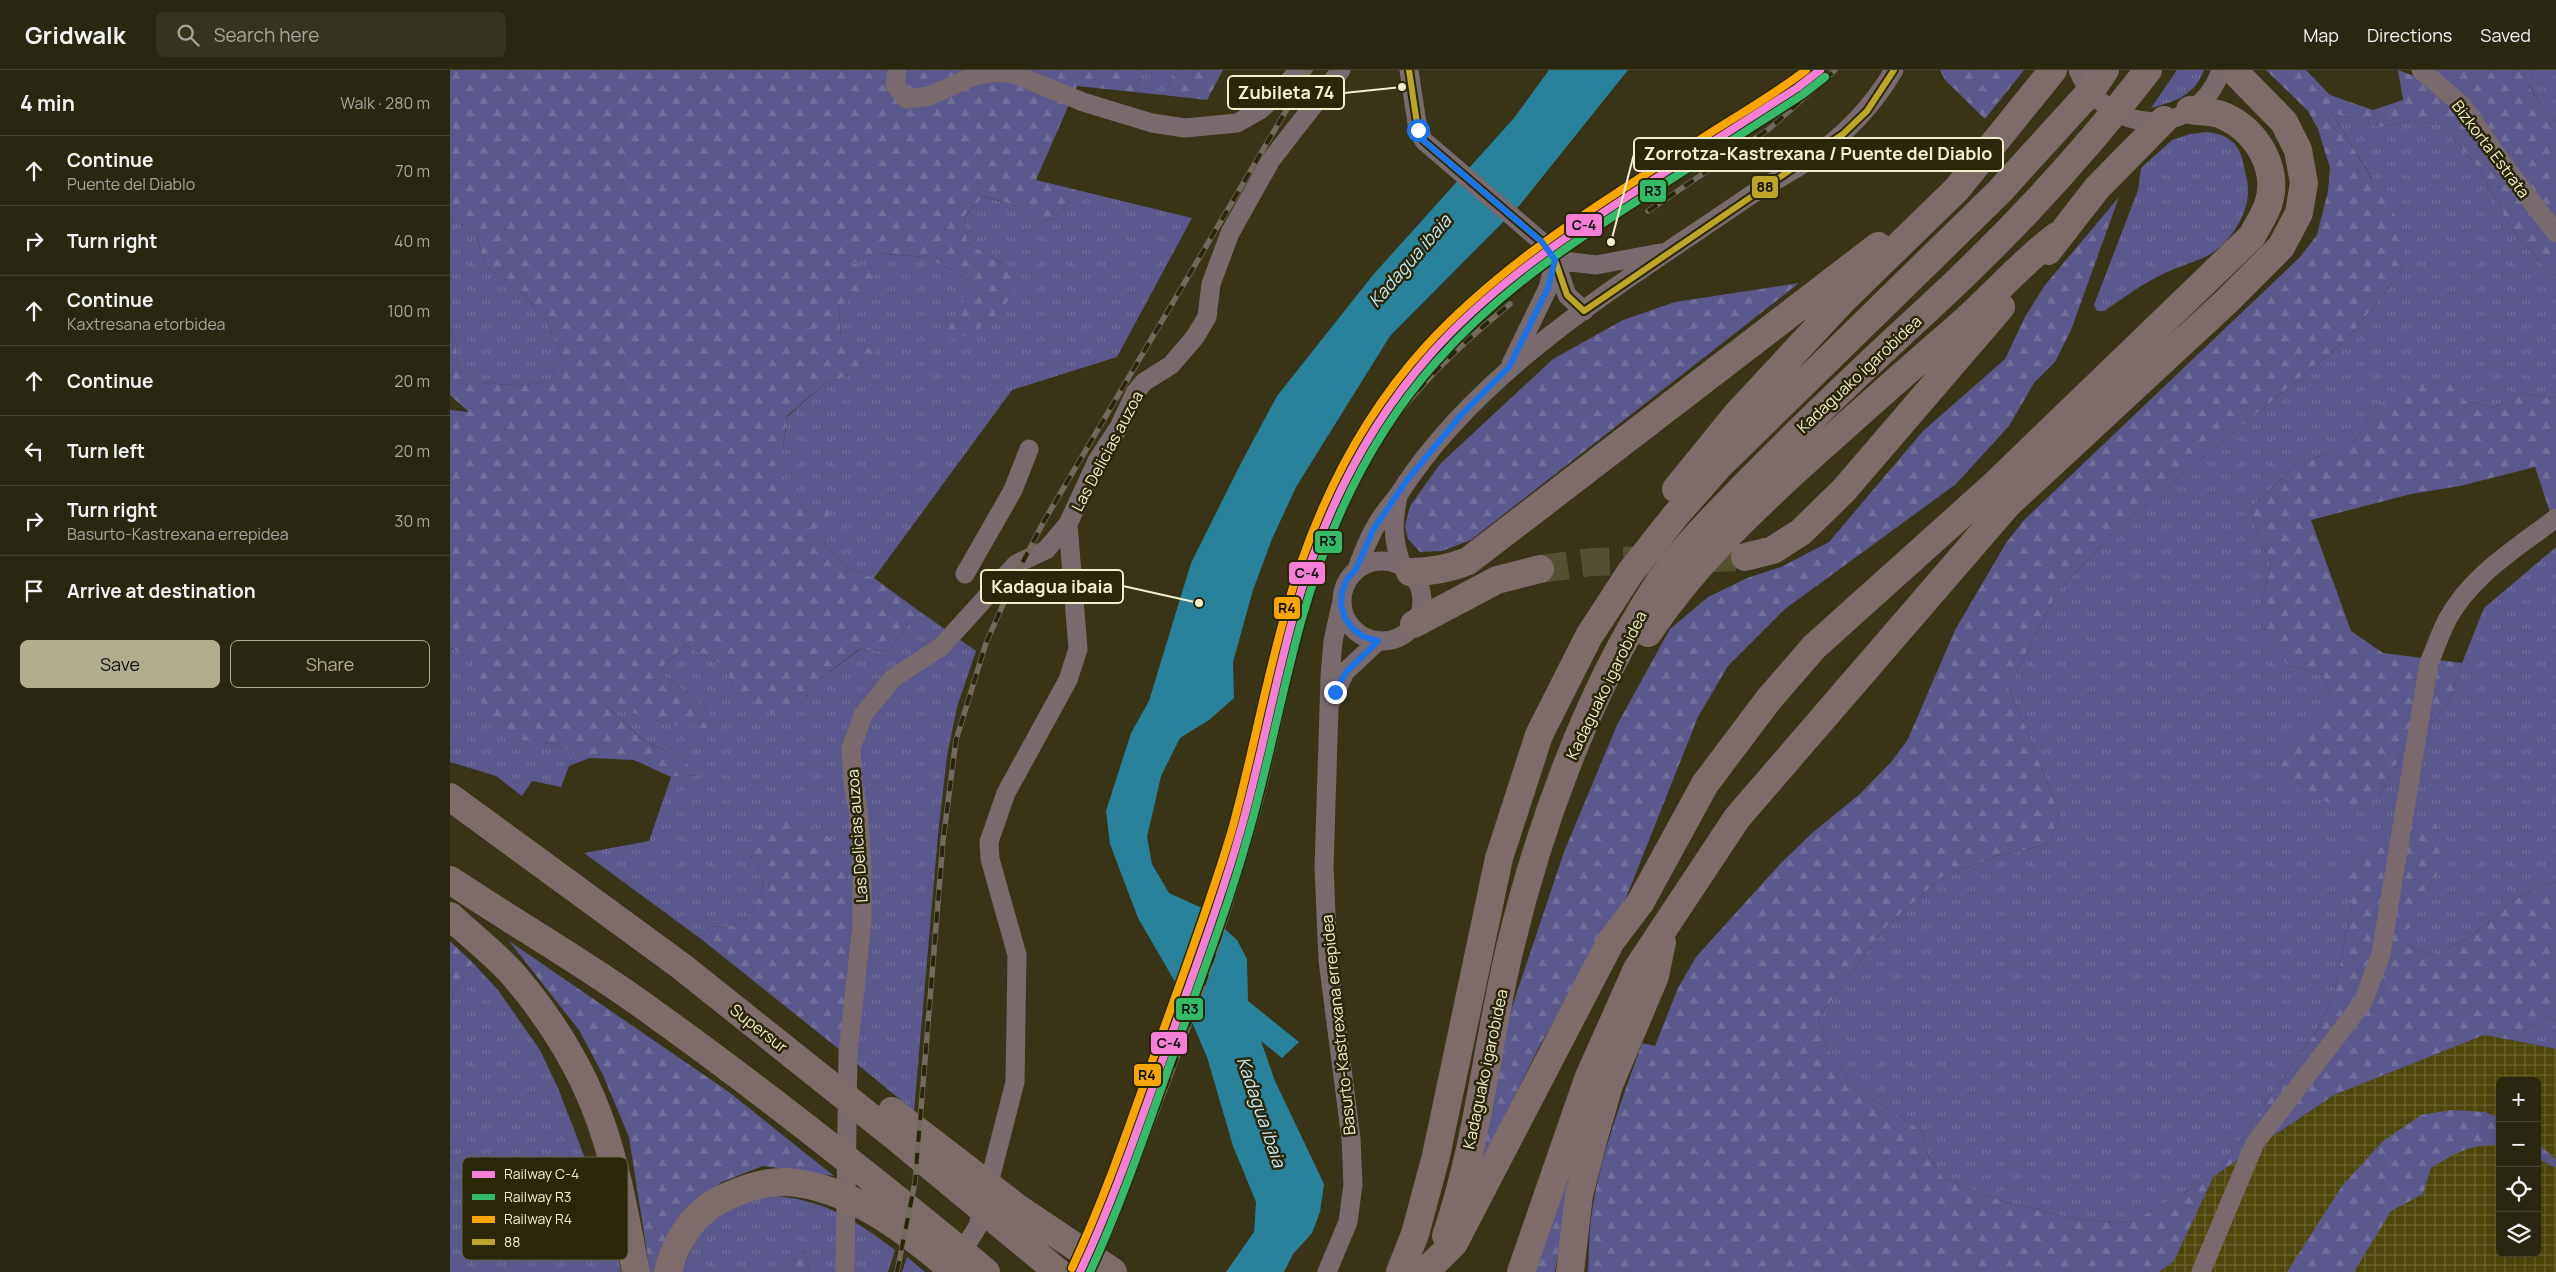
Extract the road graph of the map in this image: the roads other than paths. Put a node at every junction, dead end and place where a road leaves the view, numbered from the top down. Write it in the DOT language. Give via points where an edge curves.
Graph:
graph roads {
  1 [pos="897,70"];
  2 [pos="1298,70"];
  3 [pos="1341,70"];
  4 [pos="1409,70"];
  5 [pos="1894,70"];
  6 [pos="2053,70"];
  7 [pos="2078,70"];
  8 [pos="2106,70"];
  9 [pos="2148,70"];
  10 [pos="2221,70"];
  11 [pos="2233,70"];
  12 [pos="2421,70"];
  13 [pos="1282,90"];
  14 [pos="1315,103"];
  15 [pos="2190,110"];
  16 [pos="2155,121"];
  17 [pos="2006,126"];
  18 [pos="2556,233"];
  19 [pos="2058,235"];
  20 [pos="1670,250"];
  21 [pos="1555,260"];
  22 [pos="1584,311"];
  23 [pos="1509,367"];
  24 [pos="1029,449"];
  25 [pos="1398,496"];
  26 [pos="2556,518"];
  27 [pos="1068,524"];
  28 [pos="1745,557"];
  29 [pos="1356,569"];
  30 [pos="1406,569"];
  31 [pos="1540,569"];
  32 [pos="965,574"];
  33 [pos="1341,605"];
  34 [pos="1414,624"];
  35 [pos="1378,641"];
  36 [pos="1596,699"];
  37 [pos="1328,713"];
  38 [pos="1539,735"];
  39 [pos="450,797"];
  40 [pos="450,880"];
  41 [pos="1640,903"];
  42 [pos="450,916"];
  43 [pos="1666,926"];
  44 [pos="672,959"];
  45 [pos="611,1157"];
  46 [pos="628,1232"];
  47 [pos="636,1272"];
  48 [pos="668,1272"];
  49 [pos="845,1272"];
  50 [pos="951,1272"];
  51 [pos="955,1272"];
  52 [pos="986,1272"];
  53 [pos="1058,1272"];
  54 [pos="1113,1272"];
  55 [pos="1327,1272"];
  56 [pos="1400,1272"];
  57 [pos="1425,1272"];
  58 [pos="1433,1272"];
  59 [pos="1502,1272"];
  60 [pos="1521,1272"];
  61 [pos="1570,1272"];
  62 [pos="2202,1272"];
  1 -- 13 [label="street" via="895,84 907,99 929,96 974,76 996,72 1014,74 1082,102 1152,123 1185,128 1237,123 1260,110"];
  2 -- 13 [label="street"];
  3 -- 14 [label="street, Las Delicias auzoa"];
  4 -- 21 [label="street" via="1418,130 1424,141 1542,242"];
  5 -- 20 [label="street" via="1867,110 1843,134"];
  6 -- 17 [label="highway"];
  7 -- 16 [label="street" via="2095,99 2110,110 2127,118"];
  8 -- 38 [label="highway, Kadaguako igarobidea" via="1999,192 1758,426 1675,516 1630,573 1590,636"];
  9 -- 36 [label="highway, Kadaguako igarobidea" via="2036,202 1970,270 1817,411 1698,534 1656,588 1625,640"];
  10 -- 15 [label="street" via="2211,91"];
  11 -- 43 [label="highway" via="2284,122 2298,150 2304,183 2299,213 2281,247 2007,505 1737,818"];
  12 -- 18 [label="street, Bizkorta Estrata" via="2462,106"];
  13 -- 14 [label="street"];
  14 -- 27 [label="street, Las Delicias auzoa" via="1271,160 1230,233 1211,284 1206,317 1199,330 1171,365 1144,382 1093,469"];
  15 -- 16 [label="street"];
  15 -- 41 [label="highway" via="2224,115 2251,134 2265,154 2270,178 2268,204 2252,236 1992,488 1814,647 1705,784"];
  16 -- 19 [label="highway"];
  17 -- 30 [label="highway" via="1980,142 1886,240 1468,561 1436,571"];
  17 -- 38 [label="highway" via="1957,189 1843,300 1737,414 1611,572 1547,685"];
  19 -- 28 [label="highway" via="2038,264 1844,490 1802,532 1773,550"];
  19 -- 36 [label="highway" via="2032,255 1960,326 1873,400 1727,536 1678,592"];
  20 -- 21 [label="street" via="1596,265"];
  20 -- 22 [label="street"];
  21 -- 22 [label="street" via="1567,295"];
  21 -- 23 [label="street" via="1548,288"];
  22 -- 23 [label="street"];
  23 -- 25 [label="street" via="1462,414 1407,480"];
  24 -- 32 [label="street" via="1013,490"];
  25 -- 29 [label="street" via="1373,530"];
  25 -- 30 [label="street" via="1393,519 1394,535"];
  26 -- 62 [label="street" via="2491,567 2471,586 2448,619 2429,663 2381,954 2363,1002 2255,1143"];
  27 -- 49 [label="street, Las Delicias auzoa" via="1046,550 1016,564 941,646 893,678 862,715 851,748 862,864 862,923 848,1053"];
  27 -- 50 [label="street, Las Delicias auzoa" via="1078,649 1068,680 1006,793 989,842 990,859 1017,955 1015,1082 978,1226"];
  29 -- 30 [label="street" via="1378,560 1391,561"];
  29 -- 33 [label="street" via="1347,579"];
  30 -- 34 [label="street" via="1421,592 1420,614"];
  31 -- 34 [label="highway" via="1497,580"];
  33 -- 35 [label="street" via="1353,629"];
  33 -- 37 [label="street, Basurto-Kastrexana errepidea" via="1333,641"];
  34 -- 35 [label="street" via="1392,640"];
  35 -- 37 [label="street, Basurto-Kastrexana errepidea" via="1346,672"];
  36 -- 58 [label="highway, Kadaguako igarobidea" via="1570,754 1526,890 1510,947 1470,1143 1449,1226"];
  37 -- 55 [label="street, Basurto-Kastrexana errepidea" via="1324,867 1328,960 1351,1139 1353,1184 1348,1222"];
  38 -- 56 [label="highway, Kadaguako igarobidea" via="1499,858 1436,1156 1415,1234"];
  39 -- 44 [label="highway, Supersur"];
  40 -- 52 [label="highway" via="630,996 773,1102"];
  41 -- 57 [label="highway" via="1611,941 1454,1243"];
  41 -- 59 [label="highway" via="1621,960 1557,1108"];
  42 -- 45 [label="highway" via="516,977 550,1022 578,1072 601,1123"];
  43 -- 60 [label="highway" via="1637,969 1588,1079"];
  43 -- 61 [label="highway" via="1655,976 1609,1085 1594,1137 1579,1195"];
  44 -- 53 [label="highway, Supersur" via="898,1139"];
  44 -- 54 [label="highway" via="760,1010 1019,1208"];
  46 -- 47 [label="highway"];
  48 -- 51 [label="highway" via="672,1252 694,1219 717,1200 752,1186 786,1182 821,1188 866,1208 925,1247"];
}
